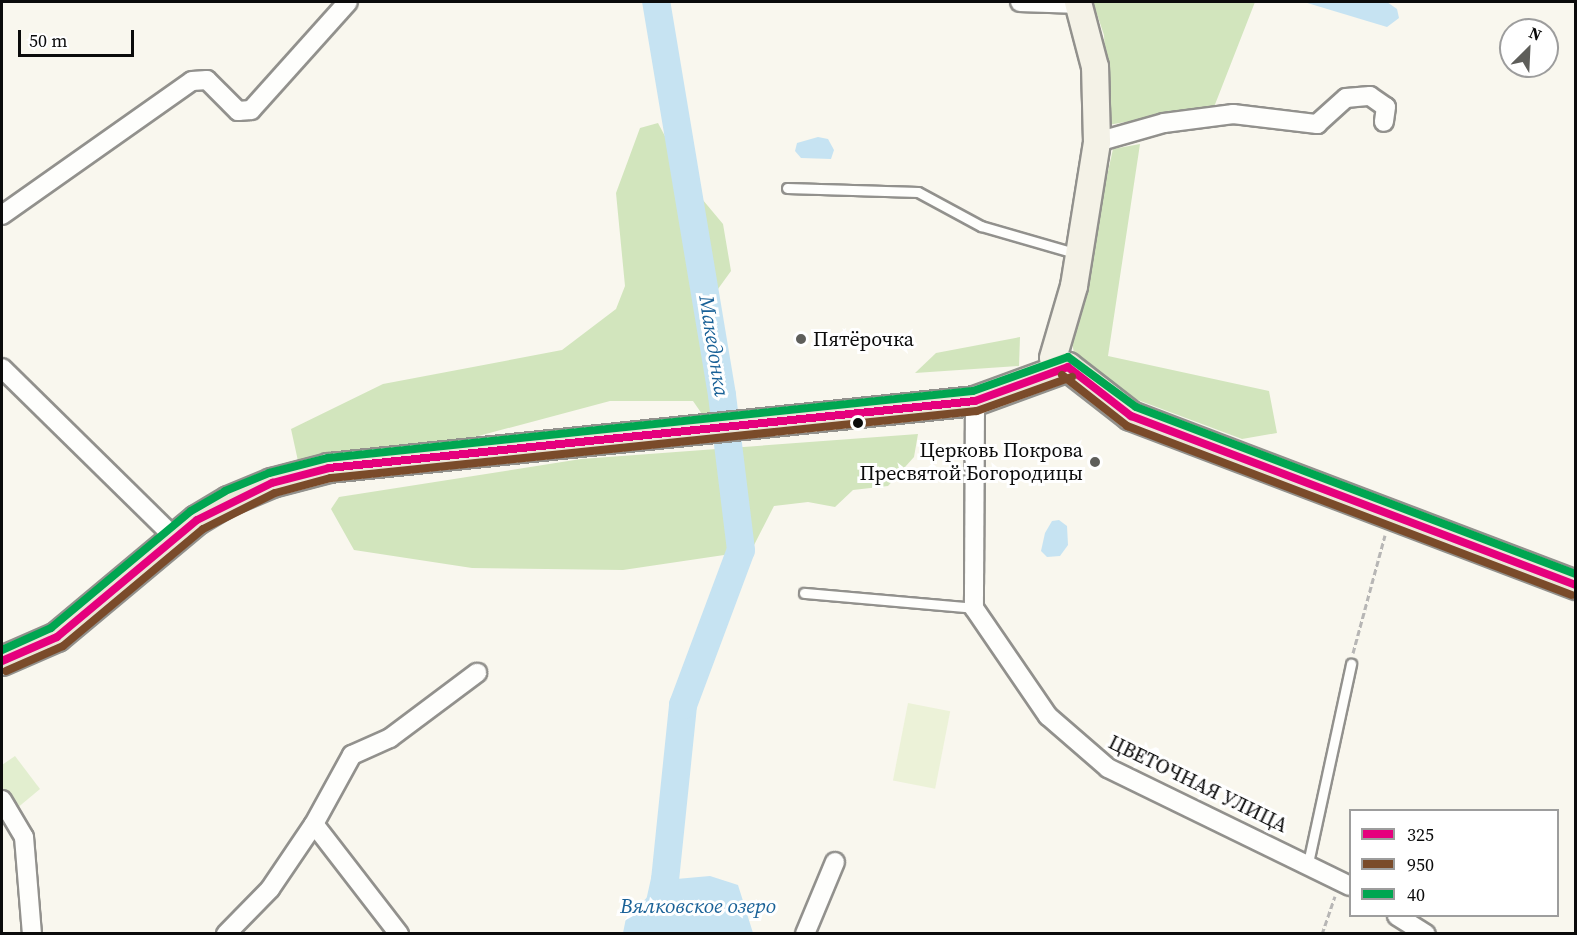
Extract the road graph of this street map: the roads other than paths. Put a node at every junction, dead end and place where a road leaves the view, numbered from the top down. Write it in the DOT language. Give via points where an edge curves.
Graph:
graph roads {
  1 [pos="348,2"];
  2 [pos="1020,2"];
  3 [pos="1078,3"];
  4 [pos="1384,122"];
  5 [pos="1097,142"];
  6 [pos="787,188"];
  7 [pos="2,215"];
  8 [pos="1081,255"];
  9 [pos="1068,367"];
  10 [pos="2,368"];
  11 [pos="975,401"];
  12 [pos="175,538"];
  13 [pos="1575,585"];
  14 [pos="804,593"];
  15 [pos="974,608"];
  16 [pos="2,661"];
  17 [pos="1351,664"];
  18 [pos="477,673"];
  19 [pos="2,800"];
  20 [pos="314,824"];
  21 [pos="835,862"];
  22 [pos="1308,862"];
  23 [pos="1346,883"];
  24 [pos="1400,917"];
  25 [pos="32,933"];
  26 [pos="225,933"];
  27 [pos="399,933"];
  28 [pos="805,933"];
  29 [pos="1426,933"];
  1 -- 7 [label="street" via="252,110 238,111 207,80 192,81"];
  2 -- 3 [label="street"];
  3 -- 5 [label="main road" via="1095,67"];
  4 -- 5 [label="street" via="1386,107 1370,96 1346,98 1317,124 1233,114 1164,123"];
  5 -- 8 [label="main road"];
  6 -- 8 [label="lane" via="918,192 981,226"];
  8 -- 9 [label="main road" via="1053,358"];
  9 -- 11 [label="main road"];
  9 -- 13 [label="main road" via="1131,416"];
  10 -- 12 [label="street"];
  11 -- 12 [label="main road" via="330,468 249,491 211,511"];
  11 -- 15 [label="street"];
  12 -- 16 [label="main road" via="57,637"];
  14 -- 15 [label="lane"];
  15 -- 22 [label="street, ЦВЕТОЧНАЯ УЛИЦА" via="1048,716 1094,759 1162,796"];
  17 -- 22 [label="lane"];
  18 -- 20 [label="street" via="390,738 352,756"];
  19 -- 25 [label="street" via="24,837"];
  20 -- 26 [label="street" via="270,889"];
  20 -- 27 [label="street"];
  21 -- 28 [label="street"];
  22 -- 23 [label="street, ЦВЕТОЧНАЯ УЛИЦА"];
  24 -- 29 [label="street"];
}
